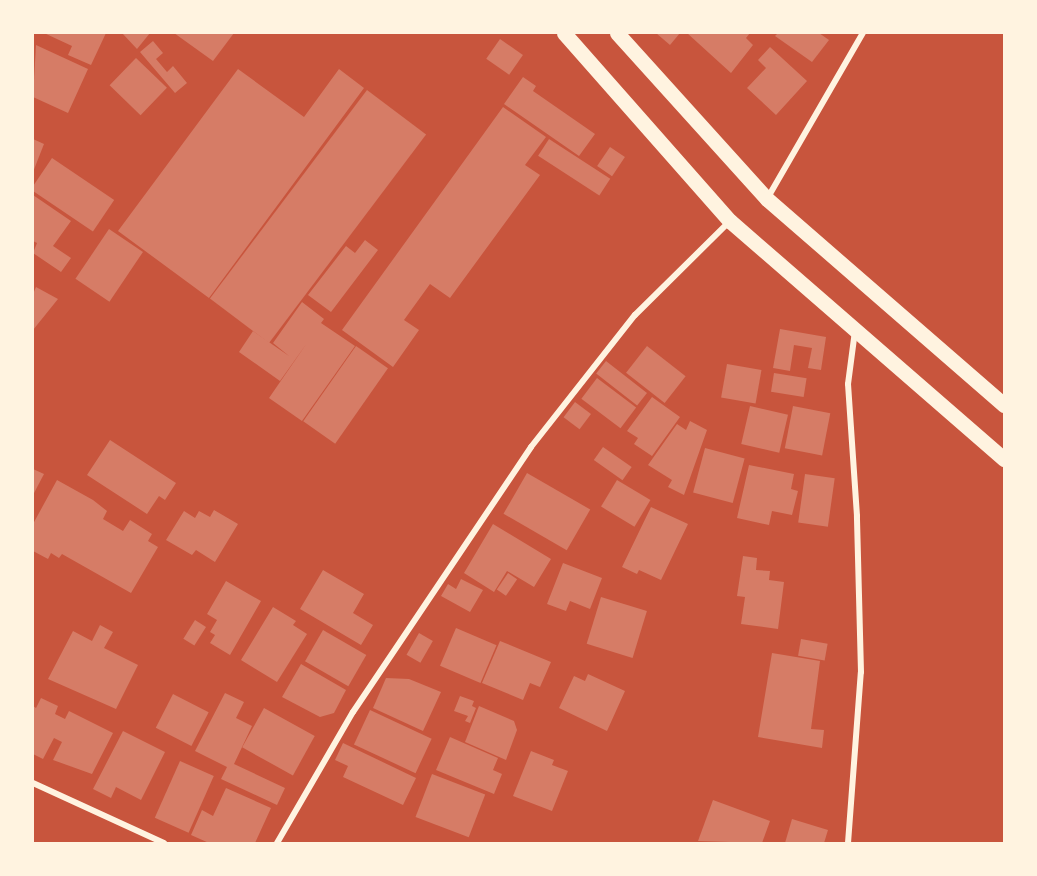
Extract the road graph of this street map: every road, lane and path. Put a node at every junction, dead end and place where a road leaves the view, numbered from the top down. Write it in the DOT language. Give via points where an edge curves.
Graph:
graph roads {
  1 [pos="564,33"];
  2 [pos="617,33"];
  3 [pos="863,33"];
  4 [pos="767,200"];
  5 [pos="730,221"];
  6 [pos="855,331"];
  7 [pos="1004,405"];
  8 [pos="1004,459"];
  9 [pos="33,783"];
  10 [pos="164,843"];
  11 [pos="277,843"];
  12 [pos="848,843"];
  1 -- 5 [label="main road"];
  2 -- 4 [label="main road"];
  3 -- 4 [label="street"];
  4 -- 7 [label="main road"];
  5 -- 6 [label="main road"];
  5 -- 11 [label="street" via="635,315 531,447 353,712"];
  6 -- 8 [label="main road"];
  6 -- 12 [label="street" via="848,384 857,516 861,672"];
  9 -- 10 [label="street"];
}
